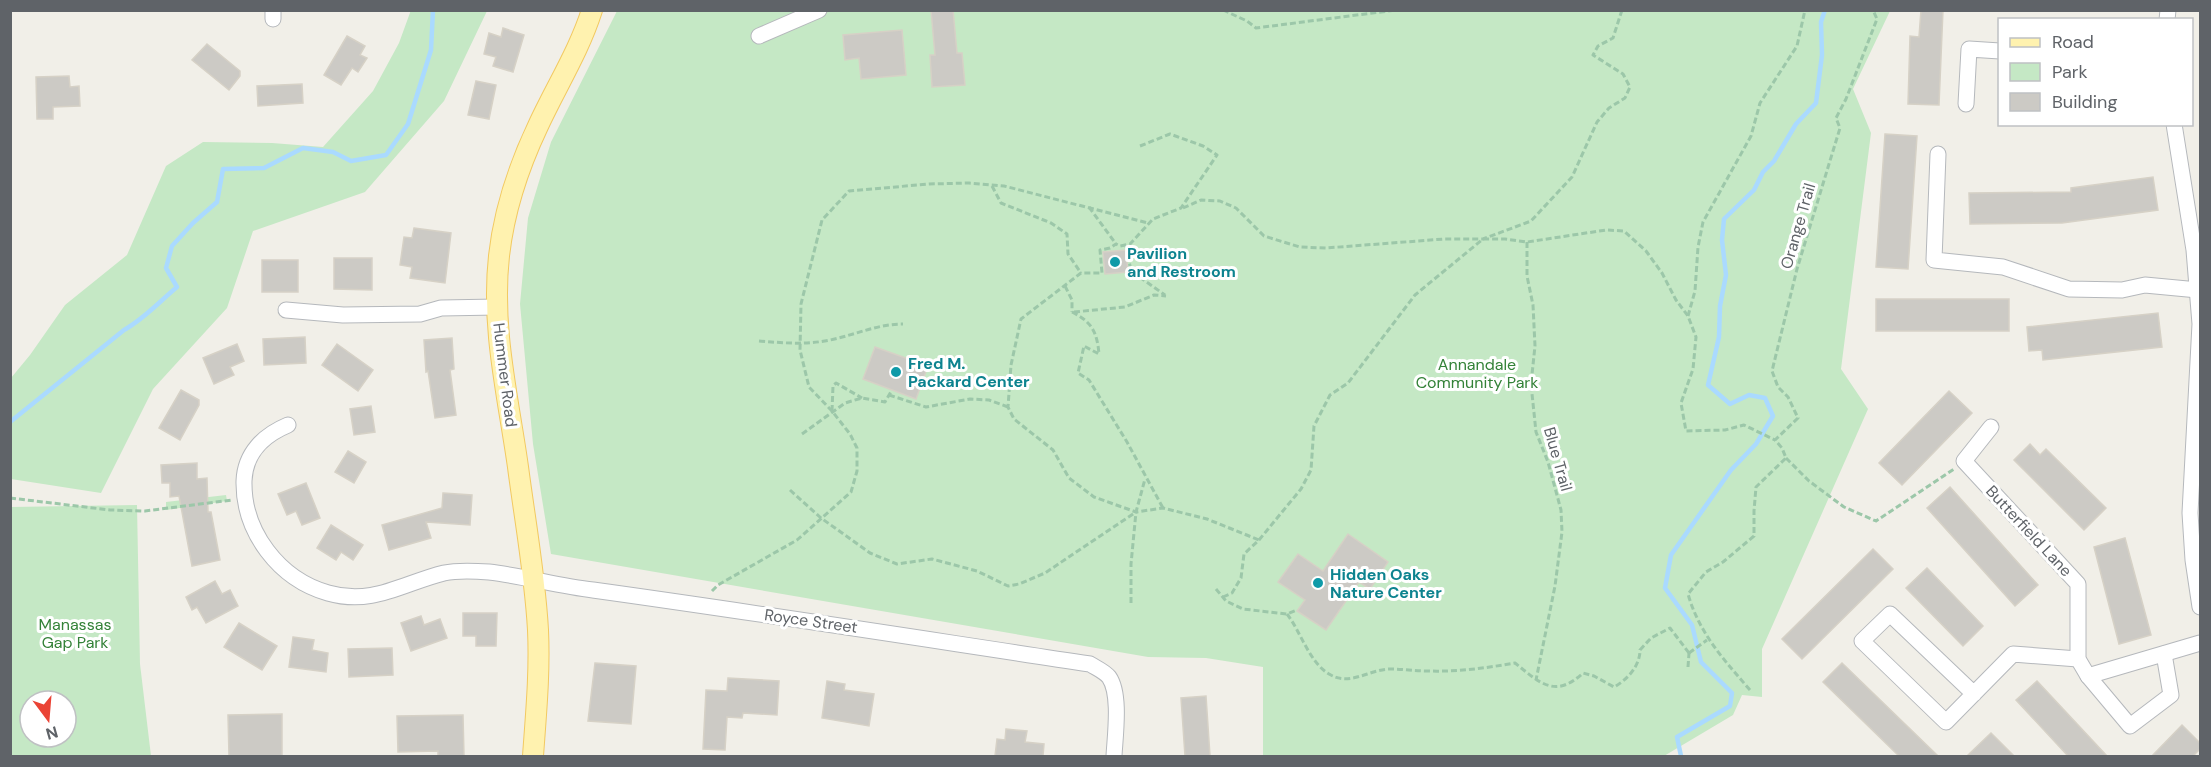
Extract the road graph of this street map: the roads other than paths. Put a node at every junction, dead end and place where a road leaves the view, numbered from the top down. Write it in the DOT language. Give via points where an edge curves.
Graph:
graph roads {
  1 [pos="592,10"];
  2 [pos="819,10"];
  3 [pos="759,36"];
  4 [pos="1998,51"];
  5 [pos="1966,104"];
  6 [pos="2174,126"];
  7 [pos="1938,154"];
  8 [pos="2197,244"];
  9 [pos="2198,290"];
  10 [pos="497,307"];
  11 [pos="286,310"];
  12 [pos="2198,410"];
  13 [pos="288,426"];
  14 [pos="1991,427"];
  15 [pos="2195,513"];
  16 [pos="533,580"];
  17 [pos="2200,607"];
  18 [pos="2200,643"];
  19 [pos="2164,654"];
  20 [pos="2078,659"];
  21 [pos="2088,676"];
  22 [pos="1974,694"];
  23 [pos="533,756"];
  24 [pos="1114,756"];
  1 -- 10 [label="main road, Hummer Road" via="518,174 499,255"];
  2 -- 3 [label="street"];
  4 -- 5 [label="street" via="1969,50"];
  6 -- 8 [label="street"];
  7 -- 9 [label="street" via="1934,260 2003,267 2069,289 2122,290 2145,285"];
  8 -- 9 [label="street"];
  9 -- 12 [label="street"];
  10 -- 11 [label="street" via="441,308 420,314 343,315"];
  10 -- 16 [label="main road, Hummer Road"];
  12 -- 15 [label="street"];
  13 -- 16 [label="street, Royce Street" via="274,431 253,451 244,479 245,498 249,517 269,555 304,584 350,597 391,592 455,571"];
  14 -- 20 [label="street, Butterfield Lane" via="1964,461 2078,584"];
  15 -- 17 [label="street" via="2193,560"];
  16 -- 23 [label="main road, Hummer Road" via="538,650"];
  16 -- 24 [label="street, Royce Street" via="1090,664 1108,677 1113,686"];
  18 -- 19 [label="street"];
  19 -- 21 [label="street"];
  19 -- 21 [label="street" via="2171,694 2130,726"];
  20 -- 21 [label="street"];
  20 -- 22 [label="street" via="2013,654"];
  22 -- 22 [label="street" via="1946,722 1862,641 1890,614"];
}
